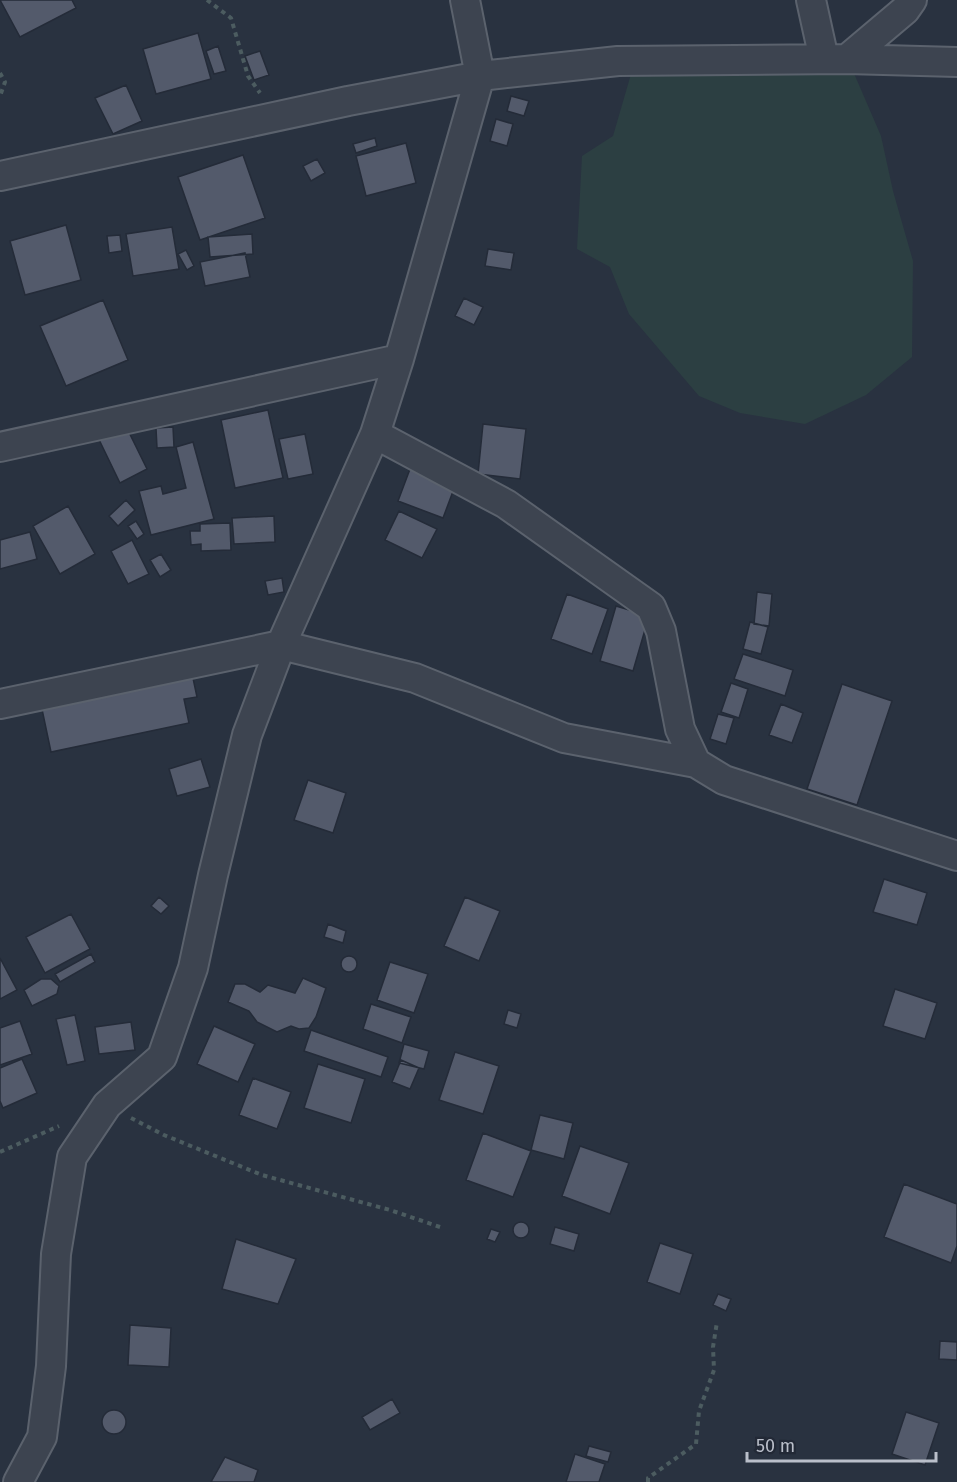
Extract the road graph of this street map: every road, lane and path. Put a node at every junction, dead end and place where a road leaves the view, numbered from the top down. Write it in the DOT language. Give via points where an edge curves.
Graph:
graph roads {
  1 [pos="207,0"];
  2 [pos="465,0"];
  3 [pos="811,0"];
  4 [pos="912,0"];
  5 [pos="835,59"];
  6 [pos="957,62"];
  7 [pos="0,73"];
  8 [pos="480,76"];
  9 [pos="0,96"];
  10 [pos="276,116"];
  11 [pos="0,176"];
  12 [pos="399,359"];
  13 [pos="375,434"];
  14 [pos="0,447"];
  15 [pos="281,645"];
  16 [pos="0,704"];
  17 [pos="696,763"];
  18 [pos="957,856"];
  19 [pos="107,1105"];
  20 [pos="64,1124"];
  21 [pos="0,1152"];
  22 [pos="443,1228"];
  23 [pos="717,1322"];
  24 [pos="18,1482"];
  25 [pos="648,1482"];
  1 -- 10 [label="path" via="231,18 248,76"];
  2 -- 8 [label="street"];
  3 -- 5 [label="street"];
  4 -- 5 [label="street" via="905,10"];
  5 -- 6 [label="street"];
  5 -- 8 [label="street" via="618,61"];
  7 -- 9 [label="path" via="5,82"];
  8 -- 10 [label="street"];
  8 -- 12 [label="street"];
  10 -- 11 [label="street"];
  12 -- 13 [label="street"];
  12 -- 14 [label="street"];
  13 -- 15 [label="street"];
  13 -- 17 [label="street" via="506,504 651,607 661,631 680,729"];
  15 -- 16 [label="street"];
  15 -- 17 [label="street" via="415,678 564,738"];
  15 -- 19 [label="street" via="247,735 193,968 162,1057"];
  17 -- 18 [label="street" via="724,780"];
  19 -- 22 [label="path" via="164,1135 262,1175"];
  19 -- 24 [label="street" via="72,1157 56,1254 51,1366 42,1437"];
  20 -- 21 [label="path"];
  23 -- 25 [label="path" via="714,1370 699,1411 696,1444 648,1478"];
}
